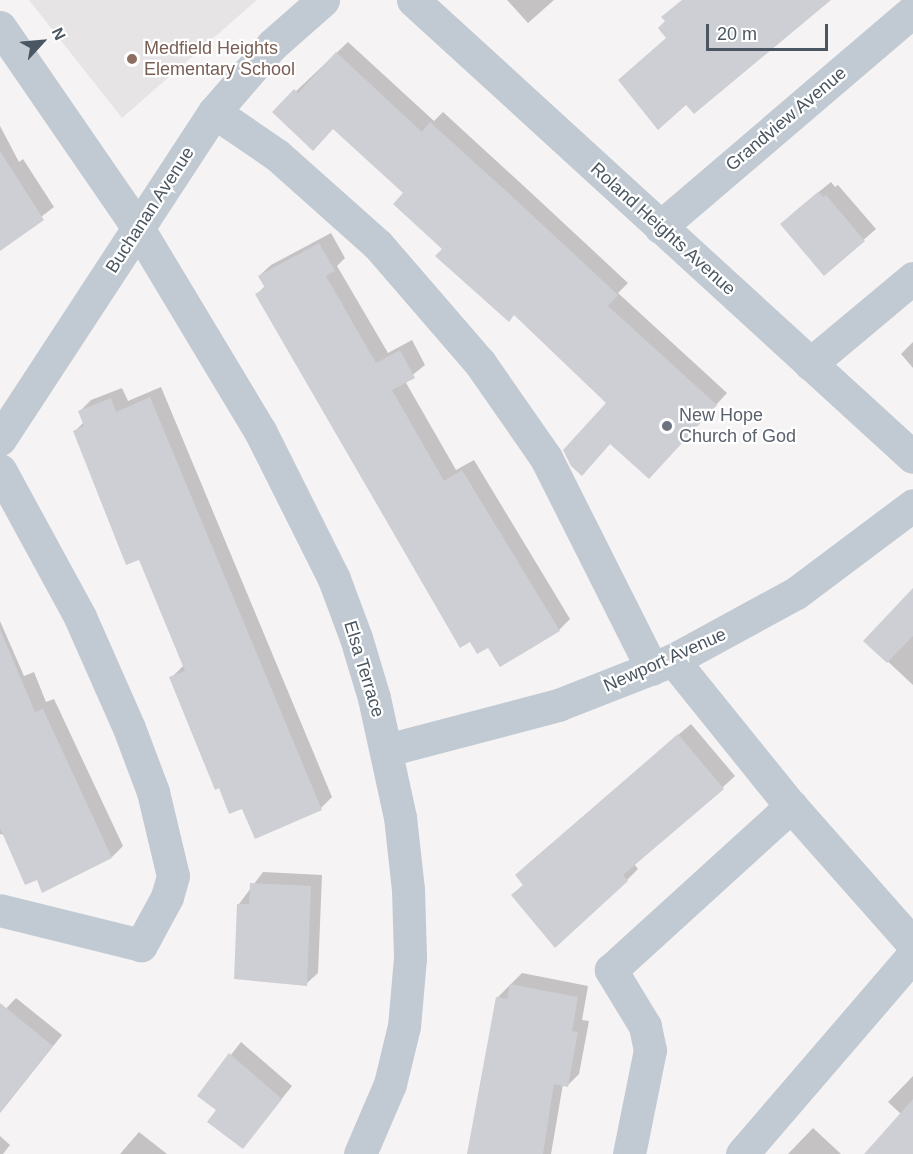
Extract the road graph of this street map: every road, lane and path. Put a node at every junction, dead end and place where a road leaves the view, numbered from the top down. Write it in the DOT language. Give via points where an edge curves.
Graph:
graph roads {
  1 [pos="323,0"];
  2 [pos="413,0"];
  3 [pos="913,11"];
  4 [pos="0,27"];
  5 [pos="214,112"];
  6 [pos="660,227"];
  7 [pos="138,228"];
  8 [pos="913,278"];
  9 [pos="810,364"];
  10 [pos="0,439"];
  11 [pos="913,457"];
  12 [pos="0,470"];
  13 [pos="913,505"];
  14 [pos="663,665"];
  15 [pos="387,750"];
  16 [pos="791,806"];
  17 [pos="0,910"];
  18 [pos="913,944"];
  19 [pos="913,955"];
  20 [pos="360,1154"];
  21 [pos="629,1154"];
  22 [pos="742,1154"];
  1 -- 5 [label="street, Buchanan Avenue" via="272,45"];
  2 -- 6 [label="street, Roland Heights Avenue"];
  3 -- 6 [label="street, Grandview Avenue"];
  4 -- 7 [label="street"];
  5 -- 7 [label="street, Buchanan Avenue"];
  5 -- 14 [label="street" via="277,155 378,246 480,363 546,458"];
  6 -- 9 [label="street, Roland Heights Avenue"];
  7 -- 10 [label="street, Buchanan Avenue"];
  7 -- 15 [label="street, Elsa Terrace" via="298,503 356,638"];
  8 -- 9 [label="street"];
  9 -- 11 [label="street, Roland Heights Avenue"];
  12 -- 17 [label="street" via="75,607 129,728 153,792 173,876 167,897 141,945"];
  13 -- 14 [label="street, Newport Avenue" via="796,593"];
  14 -- 15 [label="street, Newport Avenue" via="516,718"];
  14 -- 16 [label="street"];
  15 -- 20 [label="street, Elsa Terrace" via="408,889 410,958 404,1026 390,1084"];
  16 -- 18 [label="street"];
  16 -- 21 [label="street" via="611,970 645,1026 650,1050"];
  19 -- 22 [label="street"];
}
